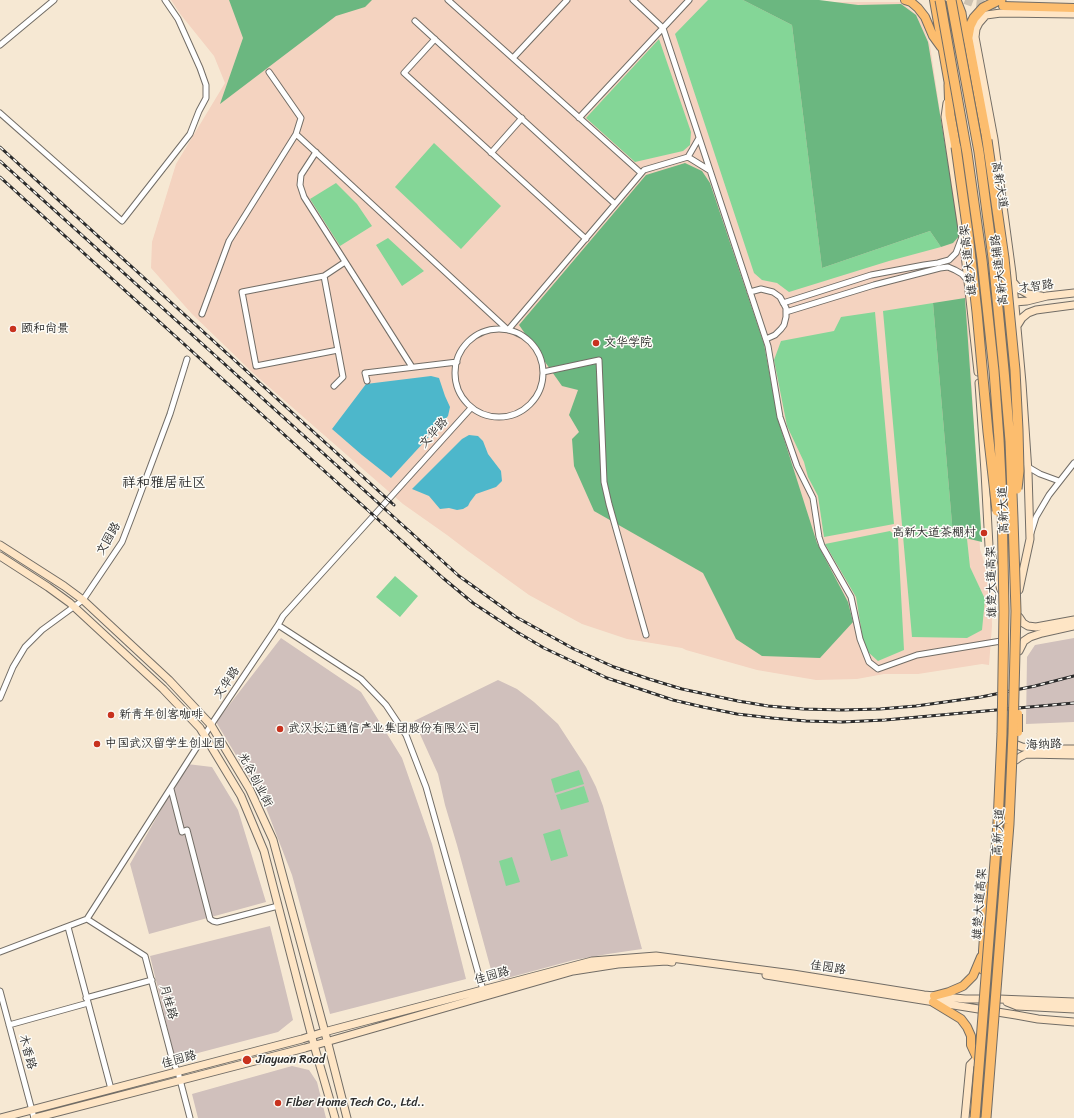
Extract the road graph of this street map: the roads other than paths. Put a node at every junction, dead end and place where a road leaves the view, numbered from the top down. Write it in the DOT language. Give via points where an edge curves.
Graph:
graph roads {
  1 [pos="54,0"];
  2 [pos="165,0"];
  3 [pos="448,0"];
  4 [pos="566,0"];
  5 [pos="633,0"];
  6 [pos="689,0"];
  7 [pos="905,0"];
  8 [pos="934,0"];
  9 [pos="940,0"];
  10 [pos="951,0"];
  11 [pos="956,0"];
  12 [pos="1002,3"];
  13 [pos="1074,8"];
  14 [pos="1074,14"];
  15 [pos="415,21"];
  16 [pos="662,28"];
  17 [pos="435,39"];
  18 [pos="968,39"];
  19 [pos="0,45"];
  20 [pos="943,51"];
  21 [pos="513,58"];
  22 [pos="269,72"];
  23 [pos="949,85"];
  24 [pos="970,86"];
  25 [pos="0,113"];
  26 [pos="957,114"];
  27 [pos="522,118"];
  28 [pos="579,118"];
  29 [pos="296,134"];
  30 [pos="699,138"];
  31 [pos="316,152"];
  32 [pos="491,152"];
  33 [pos="688,157"];
  34 [pos="710,170"];
  35 [pos="641,173"];
  36 [pos="615,204"];
  37 [pos="963,236"];
  38 [pos="586,239"];
  39 [pos="345,262"];
  40 [pos="324,276"];
  41 [pos="968,282"];
  42 [pos="1013,282"];
  43 [pos="750,292"];
  44 [pos="1074,293"];
  45 [pos="1047,296"];
  46 [pos="1015,302"];
  47 [pos="784,303"];
  48 [pos="1002,303"];
  49 [pos="1074,304"];
  50 [pos="984,311"];
  51 [pos="786,312"];
  52 [pos="202,314"];
  53 [pos="1017,326"];
  54 [pos="508,330"];
  55 [pos="766,339"];
  56 [pos="338,350"];
  57 [pos="187,359"];
  58 [pos="457,362"];
  59 [pos="978,366"];
  60 [pos="412,367"];
  61 [pos="543,372"];
  62 [pos="367,381"];
  63 [pos="334,386"];
  64 [pos="471,408"];
  65 [pos="1074,463"];
  66 [pos="1028,467"];
  67 [pos="1059,481"];
  68 [pos="1013,519"];
  69 [pos="1030,539"];
  70 [pos="0,544"];
  71 [pos="0,556"];
  72 [pos="1004,575"];
  73 [pos="1001,590"];
  74 [pos="1018,590"];
  75 [pos="83,600"];
  76 [pos="74,606"];
  77 [pos="1019,617"];
  78 [pos="1074,620"];
  79 [pos="278,625"];
  80 [pos="1074,626"];
  81 [pos="646,635"];
  82 [pos="1001,641"];
  83 [pos="1019,654"];
  84 [pos="0,698"];
  85 [pos="211,725"];
  86 [pos="204,736"];
  87 [pos="1017,745"];
  88 [pos="1074,749"];
  89 [pos="1074,755"];
  90 [pos="1016,760"];
  91 [pos="171,789"];
  92 [pos="991,877"];
  93 [pos="1008,878"];
  94 [pos="278,906"];
  95 [pos="87,919"];
  96 [pos="68,927"];
  97 [pos="983,951"];
  98 [pos="0,952"];
  99 [pos="152,980"];
  100 [pos="483,990"];
  101 [pos="0,991"];
  102 [pos="934,999"];
  103 [pos="981,999"];
  104 [pos="999,999"];
  105 [pos="87,1000"];
  106 [pos="1074,1002"];
  107 [pos="980,1009"];
  108 [pos="1074,1009"];
  109 [pos="998,1013"];
  110 [pos="1074,1022"];
  111 [pos="9,1025"];
  112 [pos="324,1032"];
  113 [pos="312,1035"];
  114 [pos="328,1040"];
  115 [pos="314,1045"];
  116 [pos="977,1058"];
  117 [pos="178,1072"];
  118 [pos="181,1080"];
  119 [pos="111,1089"];
  120 [pos="32,1110"];
  121 [pos="1,1118"];
  122 [pos="34,1118"];
  123 [pos="190,1118"];
  124 [pos="335,1118"];
  125 [pos="347,1118"];
  126 [pos="965,1118"];
  127 [pos="974,1118"];
  128 [pos="986,1118"];
  129 [pos="990,1118"];
  1 -- 19 [label="street"];
  2 -- 25 [label="street" via="178,19 200,68 206,85 206,98 190,134 122,221"];
  3 -- 21 [label="street"];
  4 -- 21 [label="street"];
  5 -- 16 [label="street"];
  6 -- 16 [label="street"];
  7 -- 20 [label="main road" via="911,2 925,17"];
  8 -- 20 [label="main road, 高新大道"];
  9 -- 72 [label="highway, 雄楚大道高架, bridge" via="968,160 988,310 999,439"];
  10 -- 68 [label="highway, 雄楚大道高架, bridge" via="979,152 993,258 1010,441"];
  11 -- 18 [label="highway"];
  11 -- 24 [label="main road, 高新大道"];
  12 -- 13 [label="main road"];
  12 -- 18 [label="highway" via="997,1 983,8 970,26"];
  14 -- 42 [label="main road, 高新大道辅路" via="986,15 976,29 975,37 994,139"];
  15 -- 17 [label="street"];
  16 -- 28 [label="street"];
  16 -- 30 [label="street"];
  17 -- 27 [label="street"];
  17 -- 32 [label="street" via="404,73"];
  18 -- 68 [label="highway, bridge" via="987,140 1004,258 1015,370 1019,471"];
  20 -- 23 [label="main road, 高新大道"];
  21 -- 28 [label="street"];
  22 -- 29 [label="street" via="301,118"];
  23 -- 26 [label="main road, 高新大道"];
  23 -- 37 [label="main road" via="945,117"];
  23 -- 72 [label="highway, bridge" via="950,115 977,312"];
  24 -- 26 [label="main road" via="961,79 953,89"];
  24 -- 48 [label="main road, 高新大道"];
  26 -- 50 [label="main road, 高新大道" via="972,208"];
  27 -- 32 [label="street"];
  27 -- 36 [label="street"];
  28 -- 35 [label="street"];
  29 -- 31 [label="street"];
  29 -- 52 [label="street" via="229,241"];
  30 -- 33 [label="street"];
  30 -- 34 [label="street"];
  31 -- 39 [label="street" via="302,175 300,185 304,197"];
  31 -- 54 [label="street"];
  32 -- 38 [label="street"];
  33 -- 34 [label="street"];
  33 -- 35 [label="street"];
  34 -- 43 [label="street"];
  35 -- 36 [label="street"];
  36 -- 38 [label="street"];
  37 -- 41 [label="main road"];
  37 -- 47 [label="street" via="956,253 949,260 871,275"];
  38 -- 54 [label="street"];
  39 -- 40 [label="street"];
  39 -- 60 [label="street"];
  40 -- 56 [label="street"];
  40 -- 56 [label="street" via="242,292 256,366"];
  41 -- 51 [label="street" via="955,270 948,267 940,268"];
  41 -- 59 [label="main road"];
  42 -- 45 [label="main road" via="1028,294"];
  42 -- 46 [label="main road, 高新大道辅路"];
  43 -- 47 [label="street" via="761,289 770,291 777,294"];
  43 -- 55 [label="street"];
  44 -- 45 [label="main road, 才智路"];
  45 -- 46 [label="main road, 才智路"];
  46 -- 48 [label="main road, 才智路"];
  46 -- 53 [label="main road, 高新大道辅路"];
  47 -- 51 [label="street"];
  48 -- 74 [label="main road, 高新大道" via="1011,400"];
  49 -- 53 [label="main road, 才智路" via="1028,313"];
  50 -- 59 [label="main road"];
  50 -- 73 [label="main road, 高新大道" via="996,447"];
  51 -- 55 [label="street" via="782,329"];
  53 -- 66 [label="main road, 高新大道辅路"];
  54 -- 58 [label="street" via="493,329 479,333 468,342 459,354"];
  54 -- 61 [label="street" via="522,335 533,345 540,358"];
  55 -- 82 [label="street" via="780,417 797,466 813,498 822,546 851,597 860,639 869,662 878,669 917,655"];
  56 -- 63 [label="street" via="343,377"];
  57 -- 75 [label="street, 文园路" via="170,414 122,542"];
  58 -- 60 [label="street"];
  58 -- 64 [label="street" via="456,383 461,396"];
  59 -- 73 [label="main road" via="989,546"];
  60 -- 62 [label="street" via="365,373"];
  61 -- 64 [label="street" via="541,386 535,399 519,413 498,418 483,415"];
  61 -- 81 [label="street" via="599,360 604,482"];
  64 -- 79 [label="street, 文华路" via="283,616"];
  65 -- 67 [label="street"];
  66 -- 67 [label="street"];
  66 -- 69 [label="main road, 高新大道辅路"];
  67 -- 69 [label="street" via="1036,517"];
  68 -- 128 [label="highway, 雄楚大道高架, bridge" via="1016,611 1014,733"];
  69 -- 74 [label="main road, 高新大道辅路"];
  70 -- 75 [label="main road, 光谷创业街"];
  71 -- 76 [label="main road, 光谷创业街"];
  72 -- 127 [label="highway, 雄楚大道高架, bridge" via="998,823"];
  73 -- 82 [label="main road, 高新大道"];
  74 -- 77 [label="main road, 高新大道"];
  75 -- 76 [label="street, 文园路"];
  75 -- 85 [label="main road, 光谷创业街" via="169,680"];
  76 -- 84 [label="street, 文园路" via="42,630 26,647 13,667"];
  76 -- 86 [label="main road, 光谷创业街" via="163,689 200,728"];
  77 -- 78 [label="main road" via="1023,623 1036,628"];
  77 -- 83 [label="main road, 高新大道"];
  79 -- 85 [label="street, 文华路"];
  79 -- 100 [label="street" via="361,680 386,705 406,735 426,787"];
  80 -- 83 [label="main road" via="1030,637 1024,641"];
  82 -- 92 [label="main road, 高新大道, bridge"];
  83 -- 87 [label="main road, 高新大道, bridge"];
  85 -- 86 [label="street, 文华路"];
  85 -- 112 [label="main road, 光谷创业街" via="250,790 273,840"];
  86 -- 91 [label="street, 文华路"];
  86 -- 94 [label="main road, 光谷创业街" via="241,796 264,852"];
  87 -- 88 [label="main road, 海纳路" via="1048,750"];
  87 -- 90 [label="main road, 高新大道"];
  89 -- 90 [label="main road, 海纳路" via="1026,754"];
  90 -- 93 [label="main road, 高新大道"];
  91 -- 94 [label="street" via="182,832 187,830 210,919 217,922"];
  91 -- 95 [label="street, 文华路"];
  92 -- 93 [label="main road" via="998,888"];
  92 -- 97 [label="main road, 高新大道"];
  93 -- 104 [label="main road, 高新大道"];
  94 -- 113 [label="main road, 光谷创业街"];
  95 -- 96 [label="street"];
  95 -- 99 [label="street, 月桂路" via="145,956"];
  96 -- 98 [label="street"];
  96 -- 105 [label="street"];
  97 -- 102 [label="main road" via="970,980 958,989"];
  97 -- 103 [label="main road, 高新大道"];
  99 -- 105 [label="street"];
  99 -- 117 [label="street, 月桂路" via="173,1062"];
  100 -- 102 [label="main road, 佳园路" via="592,961 656,956 792,974"];
  100 -- 112 [label="main road, 佳园路"];
  101 -- 111 [label="street, 木香路"];
  102 -- 103 [label="main road, 佳园路"];
  102 -- 107 [label="main road, 佳园路"];
  102 -- 114 [label="main road, 佳园路" via="667,961 618,964 573,971"];
  102 -- 116 [label="main road" via="961,1019 967,1027"];
  103 -- 104 [label="main road, 佳园路"];
  103 -- 107 [label="main road, 高新大道"];
  104 -- 106 [label="main road, 佳园路"];
  104 -- 108 [label="main road" via="1017,1006"];
  104 -- 109 [label="main road, 高新大道"];
  105 -- 111 [label="street"];
  105 -- 119 [label="street"];
  107 -- 109 [label="main road, 佳园路"];
  107 -- 116 [label="main road, 高新大道"];
  109 -- 110 [label="main road, 佳园路"];
  109 -- 129 [label="main road, 高新大道"];
  111 -- 120 [label="street, 木香路"];
  112 -- 113 [label="main road, 佳园路"];
  112 -- 114 [label="main road, 光谷创业街"];
  113 -- 115 [label="main road, 光谷创业街"];
  113 -- 117 [label="main road, 佳园路"];
  114 -- 115 [label="main road, 佳园路"];
  114 -- 125 [label="main road, 光谷创业街"];
  115 -- 118 [label="main road, 佳园路"];
  115 -- 124 [label="main road, 光谷创业街"];
  116 -- 126 [label="main road" via="970,1065"];
  116 -- 127 [label="main road, 高新大道"];
  117 -- 118 [label="street, 月桂路"];
  117 -- 119 [label="main road, 佳园路"];
  118 -- 122 [label="main road, 佳园路"];
  118 -- 123 [label="street, 月桂路"];
  119 -- 120 [label="main road, 佳园路"];
  120 -- 121 [label="main road, 佳园路"];
  120 -- 122 [label="street, 木香路"];
}
